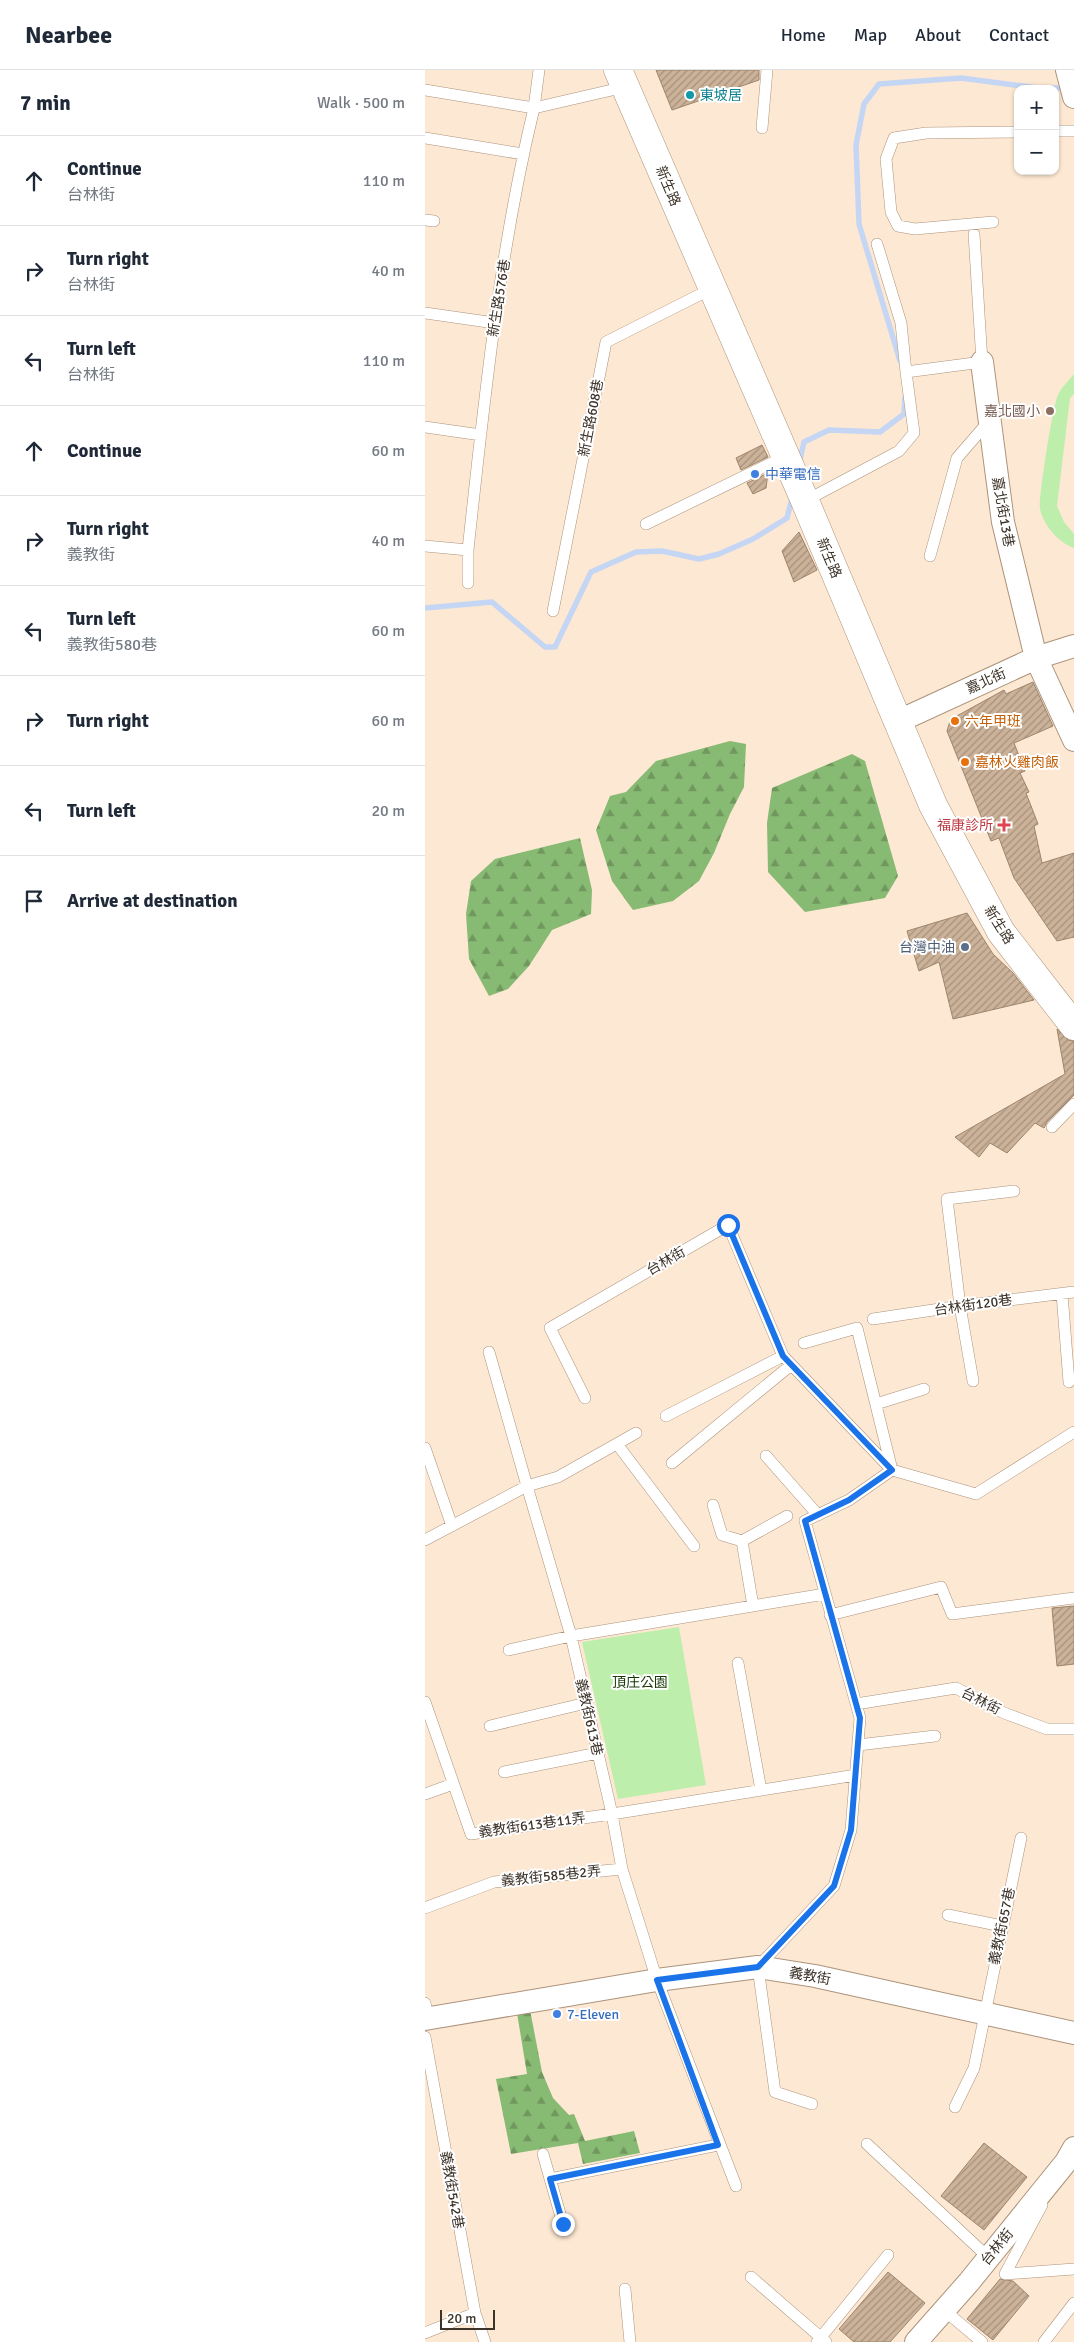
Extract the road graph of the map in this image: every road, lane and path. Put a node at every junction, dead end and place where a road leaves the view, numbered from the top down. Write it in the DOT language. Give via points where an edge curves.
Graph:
graph roads {
  1 [pos="539,70"];
  2 [pos="767,70"];
  3 [pos="1067,70"];
  4 [pos="622,78"];
  5 [pos="425,90"];
  6 [pos="1074,97"];
  7 [pos="535,108"];
  8 [pos="762,128"];
  9 [pos="1059,131"];
  10 [pos="1074,131"];
  11 [pos="1014,132"];
  12 [pos="425,138"];
  13 [pos="523,154"];
  14 [pos="993,222"];
  15 [pos="974,234"];
  16 [pos="877,244"];
  17 [pos="711,289"];
  18 [pos="425,313"];
  19 [pos="495,323"];
  20 [pos="982,362"];
  21 [pos="906,372"];
  22 [pos="989,421"];
  23 [pos="425,428"];
  24 [pos="481,435"];
  25 [pos="784,457"];
  26 [pos="805,501"];
  27 [pos="646,524"];
  28 [pos="425,546"];
  29 [pos="468,550"];
  30 [pos="930,556"];
  31 [pos="468,583"];
  32 [pos="553,611"];
  33 [pos="1074,646"];
  34 [pos="1036,658"];
  35 [pos="899,721"];
  36 [pos="1074,740"];
  37 [pos="1074,1026"];
  38 [pos="1074,1104"];
  39 [pos="1052,1127"];
  40 [pos="1014,1191"];
  41 [pos="1068,1293"];
  42 [pos="960,1306"];
  43 [pos="873,1319"];
  44 [pos="804,1343"];
  45 [pos="489,1352"];
  46 [pos="783,1356"];
  47 [pos="791,1365"];
  48 [pos="973,1381"];
  49 [pos="1069,1382"];
  50 [pos="924,1389"];
  51 [pos="585,1398"];
  52 [pos="876,1404"];
  53 [pos="666,1416"];
  54 [pos="1074,1432"];
  55 [pos="636,1433"];
  56 [pos="617,1444"];
  57 [pos="425,1448"];
  58 [pos="766,1456"];
  59 [pos="672,1462"];
  60 [pos="892,1470"];
  61 [pos="527,1486"];
  62 [pos="713,1505"];
  63 [pos="818,1515"];
  64 [pos="787,1516"];
  65 [pos="452,1526"];
  66 [pos="425,1540"];
  67 [pos="742,1541"];
  68 [pos="694,1546"];
  69 [pos="825,1594"];
  70 [pos="1074,1598"];
  71 [pos="753,1606"];
  72 [pos="830,1615"];
  73 [pos="571,1636"];
  74 [pos="509,1650"];
  75 [pos="738,1663"];
  76 [pos="425,1702"];
  77 [pos="586,1703"];
  78 [pos="856,1704"];
  79 [pos="491,1726"];
  80 [pos="1074,1729"];
  81 [pos="935,1736"];
  82 [pos="858,1745"];
  83 [pos="598,1753"];
  84 [pos="505,1772"];
  85 [pos="855,1775"];
  86 [pos="453,1784"];
  87 [pos="761,1790"];
  88 [pos="425,1794"];
  89 [pos="612,1814"];
  90 [pos="1021,1838"];
  91 [pos="622,1869"];
  92 [pos="425,1908"];
  93 [pos="948,1915"];
  94 [pos="1002,1926"];
  95 [pos="758,1967"];
  96 [pos="657,1980"];
  97 [pos="984,2013"];
  98 [pos="426,2023"];
  99 [pos="1074,2033"];
  100 [pos="812,2104"];
  101 [pos="955,2107"];
  102 [pos="867,2144"];
  103 [pos="718,2145"];
  104 [pos="543,2154"];
  105 [pos="1070,2155"];
  106 [pos="550,2179"];
  107 [pos="736,2186"];
  108 [pos="563,2224"];
  109 [pos="888,2255"];
  110 [pos="989,2258"];
  111 [pos="1074,2269"];
  112 [pos="751,2277"];
  113 [pos="625,2289"];
  114 [pos="1074,2303"];
  115 [pos="944,2310"];
  116 [pos="475,2313"];
  117 [pos="425,2333"];
  118 [pos="821,2341"];
  119 [pos="485,2342"];
  120 [pos="630,2342"];
  121 [pos="916,2342"];
  122 [pos="982,2342"];
  123 [pos="1044,2342"];
  1 -- 7 [label="lane, 新生路576巷"];
  2 -- 8 [label="lane"];
  3 -- 6 [label="street"];
  4 -- 7 [label="lane"];
  4 -- 17 [label="street, 新生路"];
  5 -- 7 [label="lane"];
  7 -- 13 [label="lane, 新生路576巷"];
  9 -- 10 [label="lane"];
  11 -- 14 [label="lane" via="926,133 894,138 886,159 891,212 898,226 915,229"];
  12 -- 13 [label="lane"];
  13 -- 19 [label="lane, 新生路576巷"];
  15 -- 20 [label="lane"];
  16 -- 21 [label="lane" via="901,324"];
  17 -- 25 [label="street, 新生路"];
  17 -- 32 [label="lane, 新生路608巷" via="606,342"];
  18 -- 19 [label="lane"];
  19 -- 24 [label="lane, 新生路576巷"];
  20 -- 21 [label="lane"];
  20 -- 22 [label="street, 嘉北街13巷"];
  21 -- 26 [label="lane" via="915,434 899,451"];
  22 -- 30 [label="lane" via="957,458"];
  22 -- 34 [label="street, 嘉北街13巷" via="1003,522"];
  23 -- 24 [label="lane"];
  24 -- 29 [label="lane, 新生路576巷"];
  25 -- 26 [label="street, 新生路"];
  25 -- 27 [label="lane"];
  26 -- 35 [label="street, 新生路"];
  28 -- 29 [label="lane"];
  29 -- 31 [label="lane, 新生路576巷"];
  33 -- 34 [label="street, 嘉北街"];
  34 -- 35 [label="street, 嘉北街"];
  34 -- 36 [label="street, 嘉北街13巷"];
  35 -- 37 [label="street, 新生路" via="933,805 1001,932"];
  38 -- 39 [label="lane"];
  40 -- 42 [label="lane" via="947,1199"];
  41 -- 42 [label="lane, 台林街120巷"];
  41 -- 49 [label="lane"];
  42 -- 43 [label="lane, 台林街120巷"];
  42 -- 48 [label="lane"];
  44 -- 52 [label="lane" via="857,1328"];
  45 -- 61 [label="lane, 義教街613巷"];
  46 -- 47 [label="lane, 台林街"];
  46 -- 51 [label="lane, 台林街" via="728,1225 550,1328"];
  46 -- 53 [label="lane"];
  47 -- 59 [label="lane"];
  47 -- 60 [label="lane, 台林街"];
  50 -- 52 [label="lane"];
  52 -- 60 [label="lane"];
  54 -- 60 [label="lane" via="976,1494"];
  55 -- 56 [label="lane"];
  56 -- 61 [label="lane" via="558,1476"];
  56 -- 68 [label="lane"];
  57 -- 65 [label="lane"];
  58 -- 63 [label="lane"];
  60 -- 63 [label="lane" via="849,1500"];
  61 -- 65 [label="lane"];
  61 -- 73 [label="lane, 義教街613巷"];
  62 -- 67 [label="lane" via="721,1535"];
  63 -- 69 [label="lane" via="805,1521"];
  64 -- 67 [label="lane"];
  65 -- 66 [label="lane"];
  67 -- 71 [label="lane"];
  69 -- 71 [label="lane"];
  69 -- 72 [label="lane"];
  70 -- 72 [label="lane" via="952,1614 941,1587"];
  71 -- 73 [label="lane"];
  72 -- 78 [label="lane"];
  73 -- 74 [label="lane"];
  73 -- 77 [label="lane, 義教街613巷"];
  75 -- 87 [label="lane"];
  76 -- 86 [label="lane, 義教街613巷11弄"];
  77 -- 79 [label="lane"];
  77 -- 83 [label="lane, 義教街613巷"];
  78 -- 80 [label="lane, 台林街" via="956,1688 1004,1713 1047,1729"];
  78 -- 82 [label="lane" via="860,1718"];
  81 -- 82 [label="lane"];
  82 -- 85 [label="lane"];
  83 -- 84 [label="lane"];
  83 -- 89 [label="lane, 義教街613巷"];
  85 -- 87 [label="lane"];
  85 -- 95 [label="lane" via="851,1830 834,1886"];
  86 -- 88 [label="lane"];
  86 -- 89 [label="lane, 義教街613巷11弄" via="471,1834"];
  87 -- 89 [label="lane"];
  89 -- 91 [label="lane, 義教街613巷"];
  90 -- 94 [label="lane, 義教街657巷"];
  91 -- 92 [label="lane, 義教街585巷2弄" via="494,1882"];
  91 -- 96 [label="lane, 義教街613巷"];
  93 -- 94 [label="lane"];
  94 -- 97 [label="lane, 義教街657巷"];
  95 -- 96 [label="street, 義教街"];
  95 -- 97 [label="street, 義教街" via="815,1976"];
  95 -- 100 [label="lane" via="775,2092"];
  96 -- 98 [label="street, 義教街"];
  96 -- 103 [label="lane, 義教街613巷"];
  97 -- 99 [label="street, 義教街"];
  97 -- 101 [label="lane, 義教街657巷" via="974,2068"];
  98 -- 116 [label="lane, 義教街542巷"];
  102 -- 110 [label="lane"];
  103 -- 106 [label="lane"];
  103 -- 107 [label="lane, 義教街613巷"];
  104 -- 106 [label="lane"];
  105 -- 110 [label="street, 台林街"];
  105 -- 111 [label="lane" via="1005,2274"];
  106 -- 108 [label="lane"];
  109 -- 118 [label="lane"];
  110 -- 115 [label="street, 台林街"];
  112 -- 118 [label="lane"];
  113 -- 120 [label="lane"];
  114 -- 123 [label="lane"];
  115 -- 121 [label="street, 台林街"];
  115 -- 122 [label="lane"];
  116 -- 117 [label="lane"];
  116 -- 119 [label="lane, 義教街542巷"];
}
